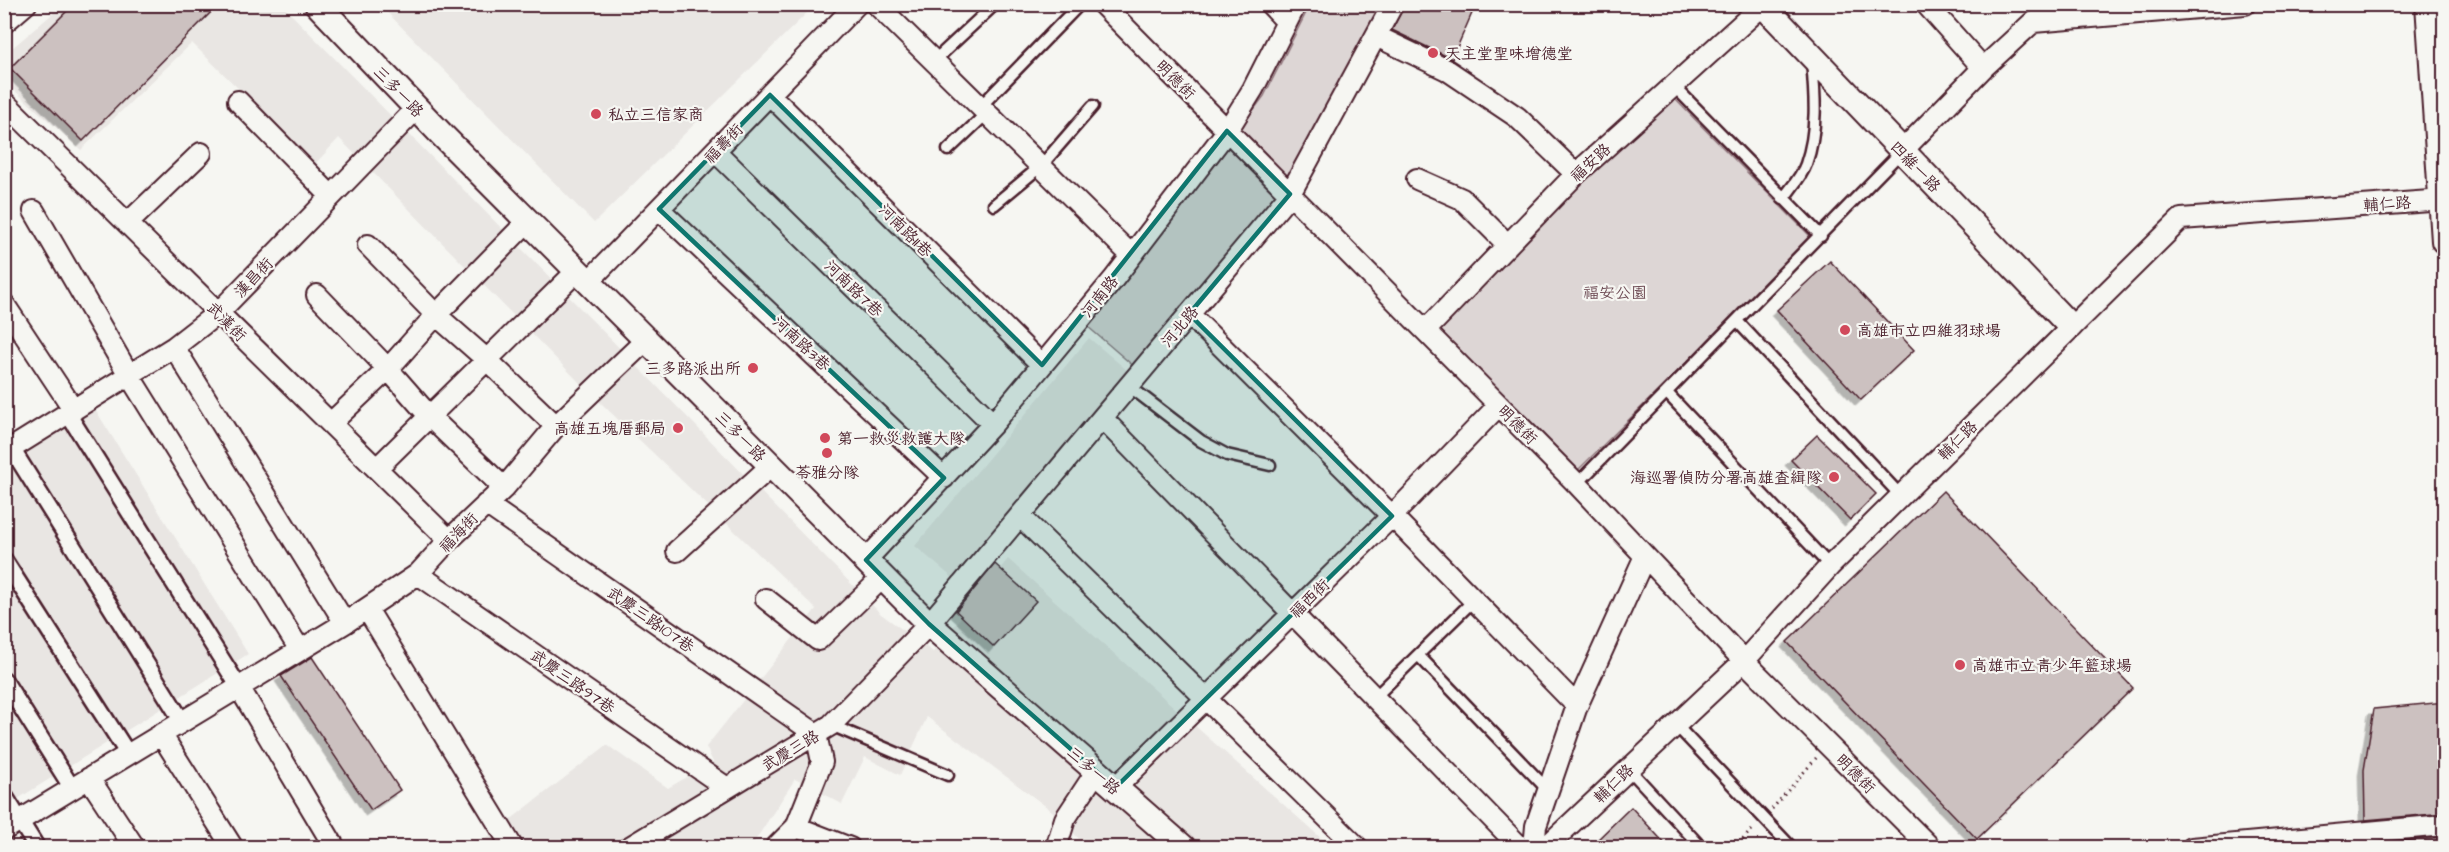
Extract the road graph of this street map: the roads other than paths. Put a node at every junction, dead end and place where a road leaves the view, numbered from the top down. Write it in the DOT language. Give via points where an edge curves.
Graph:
graph roads {
  1 [pos="26,4"];
  2 [pos="317,4"];
  3 [pos="857,4"];
  4 [pos="876,4"];
  5 [pos="1080,4"];
  6 [pos="1102,4"];
  7 [pos="1270,4"];
  8 [pos="1296,4"];
  9 [pos="1393,4"];
  10 [pos="1926,4"];
  11 [pos="2246,4"];
  12 [pos="2428,4"];
  13 [pos="1763,5"];
  14 [pos="993,6"];
  15 [pos="2156,8"];
  16 [pos="2032,13"];
  17 [pos="1287,22"];
  18 [pos="4,23"];
  19 [pos="1376,36"];
  20 [pos="1812,58"];
  21 [pos="934,61"];
  22 [pos="1983,68"];
  23 [pos="1672,86"];
  24 [pos="770,95"];
  25 [pos="238,101"];
  26 [pos="4,102"];
  27 [pos="1093,106"];
  28 [pos="416,109"];
  29 [pos="983,110"];
  30 [pos="1227,131"];
  31 [pos="948,150"];
  32 [pos="1902,151"];
  33 [pos="715,152"];
  34 [pos="201,153"];
  35 [pos="1041,166"];
  36 [pos="1576,174"];
  37 [pos="1417,179"];
  38 [pos="1290,194"];
  39 [pos="332,196"];
  40 [pos="2443,199"];
  41 [pos="1783,200"];
  42 [pos="994,205"];
  43 [pos="659,209"];
  44 [pos="34,211"];
  45 [pos="528,220"];
  46 [pos="128,223"];
  47 [pos="1821,236"];
  48 [pos="2445,241"];
  49 [pos="1508,244"];
  50 [pos="368,245"];
  51 [pos="1131,255"];
  52 [pos="583,275"];
  53 [pos="317,295"];
  54 [pos="4,304"];
  55 [pos="219,312"];
  56 [pos="1189,314"];
  57 [pos="436,315"];
  58 [pos="1737,321"];
  59 [pos="2070,327"];
  60 [pos="1426,330"];
  61 [pos="646,340"];
  62 [pos="174,347"];
  63 [pos="486,359"];
  64 [pos="1042,365"];
  65 [pos="388,369"];
  66 [pos="129,375"];
  67 [pos="1129,386"];
  68 [pos="1667,393"];
  69 [pos="1499,405"];
  70 [pos="71,412"];
  71 [pos="430,417"];
  72 [pos="1102,418"];
  73 [pos="331,423"];
  74 [pos="993,424"];
  75 [pos="556,426"];
  76 [pos="7,447"];
  77 [pos="1270,465"];
  78 [pos="771,466"];
  79 [pos="377,468"];
  80 [pos="944,478"];
  81 [pos="1577,484"];
  82 [pos="504,488"];
  83 [pos="1901,496"];
  84 [pos="486,504"];
  85 [pos="1020,516"];
  86 [pos="1392,516"];
  87 [pos="449,540"];
  88 [pos="677,551"];
  89 [pos="1646,556"];
  90 [pos="4,560"];
  91 [pos="866,560"];
  92 [pos="1830,566"];
  93 [pos="418,574"];
  94 [pos="883,577"];
  95 [pos="766,598"];
  96 [pos="1474,600"];
  97 [pos="367,609"];
  98 [pos="1293,614"];
  99 [pos="345,623"];
  100 [pos="929,624"];
  101 [pos="300,650"];
  102 [pos="1418,655"];
  103 [pos="1744,661"];
  104 [pos="4,680"];
  105 [pos="239,687"];
  106 [pos="1375,697"];
  107 [pos="1206,699"];
  108 [pos="1577,706"];
  109 [pos="182,721"];
  110 [pos="1674,724"];
  111 [pos="824,730"];
  112 [pos="161,734"];
  113 [pos="128,754"];
  114 [pos="1628,768"];
  115 [pos="1096,772"];
  116 [pos="948,775"];
  117 [pos="81,783"];
  118 [pos="727,788"];
  119 [pos="1115,788"];
  120 [pos="1548,790"];
  121 [pos="4,795"];
  122 [pos="13,825"];
  123 [pos="2445,825"];
  124 [pos="796,827"];
  125 [pos="655,841"];
  126 [pos="37,848"];
  127 [pos="135,848"];
  128 [pos="232,848"];
  129 [pos="335,848"];
  130 [pos="513,848"];
  131 [pos="628,848"];
  132 [pos="775,848"];
  133 [pos="850,848"];
  134 [pos="1056,848"];
  135 [pos="1184,848"];
  136 [pos="1358,848"];
  137 [pos="1521,848"];
  138 [pos="1534,848"];
  139 [pos="1545,848"];
  140 [pos="1702,848"];
  141 [pos="1792,848"];
  142 [pos="1931,848"];
  143 [pos="2192,848"];
  1 -- 18 [label="street"];
  2 -- 28 [label="street, 三多一路"];
  3 -- 24 [label="street, 福壽街"];
  4 -- 21 [label="street"];
  5 -- 29 [label="lane"];
  6 -- 30 [label="street, 明德街"];
  7 -- 17 [label="street"];
  8 -- 17 [label="street, 河南路"];
  9 -- 19 [label="street, 河北路"];
  10 -- 22 [label="street"];
  11 -- 15 [label="street"];
  12 -- 40 [label="street"];
  13 -- 20 [label="street, 四維一路"];
  13 -- 23 [label="street, 福安路"];
  14 -- 21 [label="lane"];
  15 -- 16 [label="street"];
  16 -- 22 [label="street"];
  17 -- 30 [label="street, 河南路"];
  19 -- 36 [label="street" via="1447,70 1517,117"];
  19 -- 38 [label="street, 河北路"];
  20 -- 32 [label="street, 四維一路"];
  20 -- 41 [label="lane" via="1814,130 1806,166"];
  21 -- 29 [label="street"];
  22 -- 32 [label="street"];
  23 -- 36 [label="street, 福安路"];
  23 -- 41 [label="lane"];
  24 -- 33 [label="street, 福壽街"];
  24 -- 64 [label="street, 河南路11巷"];
  25 -- 39 [label="street"];
  26 -- 46 [label="street, 武漢街"];
  27 -- 35 [label="lane"];
  28 -- 39 [label="street, 漢昌街"];
  28 -- 45 [label="street, 三多一路"];
  29 -- 31 [label="lane"];
  29 -- 35 [label="street"];
  30 -- 38 [label="street, 明德街"];
  30 -- 51 [label="street, 河南路"];
  32 -- 47 [label="lane"];
  32 -- 59 [label="street, 四維一路"];
  33 -- 43 [label="street, 福壽街"];
  33 -- 74 [label="street, 河南路7巷"];
  34 -- 46 [label="street"];
  35 -- 42 [label="lane"];
  35 -- 51 [label="street"];
  36 -- 49 [label="street, 福安路"];
  37 -- 49 [label="street" via="1462,199"];
  38 -- 56 [label="street, 河北路"];
  38 -- 60 [label="street, 明德街"];
  39 -- 55 [label="street, 漢昌街"];
  40 -- 48 [label="street"];
  40 -- 59 [label="street, 輔仁路" via="2181,219"];
  41 -- 47 [label="lane"];
  43 -- 52 [label="street, 福壽街"];
  43 -- 80 [label="street, 河南路3巷"];
  44 -- 66 [label="street"];
  45 -- 52 [label="street, 三多一路"];
  45 -- 57 [label="street"];
  46 -- 55 [label="street, 武漢街"];
  47 -- 58 [label="lane"];
  49 -- 60 [label="street, 福安路"];
  50 -- 57 [label="street"];
  51 -- 64 [label="street, 河南路"];
  52 -- 61 [label="street, 三多一路"];
  52 -- 63 [label="street, 福壽街"];
  53 -- 65 [label="street"];
  54 -- 70 [label="street"];
  55 -- 62 [label="street, 漢昌街"];
  55 -- 73 [label="street, 武漢街"];
  56 -- 67 [label="street, 河北路"];
  56 -- 86 [label="street"];
  57 -- 63 [label="street"];
  57 -- 65 [label="street"];
  58 -- 68 [label="lane"];
  58 -- 83 [label="lane"];
  59 -- 83 [label="street, 輔仁路"];
  60 -- 69 [label="street, 明德街"];
  61 -- 75 [label="street, 福海街"];
  61 -- 78 [label="street, 三多一路"];
  62 -- 66 [label="street, 漢昌街"];
  62 -- 99 [label="street"];
  63 -- 71 [label="street, 福壽街"];
  63 -- 75 [label="street"];
  64 -- 74 [label="street, 河南路"];
  65 -- 71 [label="street"];
  65 -- 73 [label="street"];
  66 -- 70 [label="street, 漢昌街"];
  66 -- 101 [label="street"];
  67 -- 72 [label="street, 河北路"];
  67 -- 77 [label="lane" via="1202,441 1227,455"];
  68 -- 81 [label="lane"];
  68 -- 92 [label="lane"];
  69 -- 81 [label="street, 明德街"];
  69 -- 86 [label="street, 福西街"];
  70 -- 76 [label="street, 漢昌街"];
  70 -- 105 [label="street"];
  71 -- 79 [label="street, 福壽街"];
  71 -- 82 [label="street"];
  72 -- 85 [label="street, 河北路"];
  72 -- 98 [label="street"];
  73 -- 79 [label="street, 武漢街"];
  74 -- 80 [label="street, 河南路"];
  75 -- 82 [label="street, 福海街"];
  76 -- 109 [label="street"];
  78 -- 88 [label="street"];
  78 -- 91 [label="street, 三多一路"];
  79 -- 87 [label="street, 武漢街"];
  80 -- 91 [label="street, 河南路"];
  81 -- 89 [label="street, 明德街"];
  82 -- 84 [label="street, 福海街"];
  83 -- 92 [label="street, 輔仁路"];
  84 -- 87 [label="street, 福海街"];
  84 -- 111 [label="street, 武慶三路107巷"];
  85 -- 100 [label="street, 河北路"];
  85 -- 107 [label="street"];
  86 -- 96 [label="street"];
  86 -- 98 [label="street, 福西街"];
  87 -- 93 [label="street, 福海街"];
  89 -- 103 [label="street, 明德街"];
  89 -- 108 [label="street"];
  90 -- 113 [label="street"];
  91 -- 94 [label="street, 三多一路"];
  92 -- 103 [label="street, 輔仁路"];
  93 -- 97 [label="street, 福海街"];
  93 -- 118 [label="street, 武慶三路97巷"];
  94 -- 95 [label="street" via="818,640"];
  94 -- 100 [label="street, 三多一路"];
  96 -- 102 [label="lane"];
  96 -- 108 [label="street"];
  97 -- 99 [label="street, 福海街"];
  97 -- 130 [label="street"];
  98 -- 106 [label="street"];
  98 -- 107 [label="street, 福西街"];
  99 -- 101 [label="street, 福海街"];
  100 -- 111 [label="street, 武慶三路"];
  100 -- 115 [label="street, 三多一路"];
  101 -- 105 [label="street, 福海街"];
  102 -- 106 [label="lane"];
  102 -- 120 [label="lane"];
  103 -- 110 [label="street, 輔仁路"];
  103 -- 142 [label="street, 明德街"];
  104 -- 117 [label="street"];
  105 -- 109 [label="street, 福海街"];
  105 -- 129 [label="street"];
  106 -- 137 [label="street"];
  107 -- 119 [label="street, 福西街"];
  107 -- 136 [label="street"];
  108 -- 120 [label="street"];
  109 -- 112 [label="street, 福海街"];
  110 -- 114 [label="street, 輔仁路"];
  110 -- 141 [label="lane"];
  111 -- 116 [label="lane"];
  111 -- 118 [label="street, 武慶三路"];
  111 -- 124 [label="street" via="822,762"];
  112 -- 113 [label="street, 福海街"];
  112 -- 128 [label="street"];
  113 -- 117 [label="street, 福海街"];
  114 -- 139 [label="street, 輔仁路"];
  114 -- 140 [label="lane"];
  115 -- 119 [label="street, 三多一路"];
  115 -- 134 [label="street" via="1065,819"];
  117 -- 122 [label="street, 福海街"];
  117 -- 127 [label="street"];
  118 -- 125 [label="street, 武慶三路"];
  119 -- 135 [label="street, 三多一路"];
  120 -- 138 [label="street" via="1536,826"];
  121 -- 122 [label="street"];
  122 -- 126 [label="street"];
  123 -- 143 [label="street"];
  124 -- 132 [label="street"];
  124 -- 133 [label="street"];
  125 -- 131 [label="street, 武慶三路"];
}
